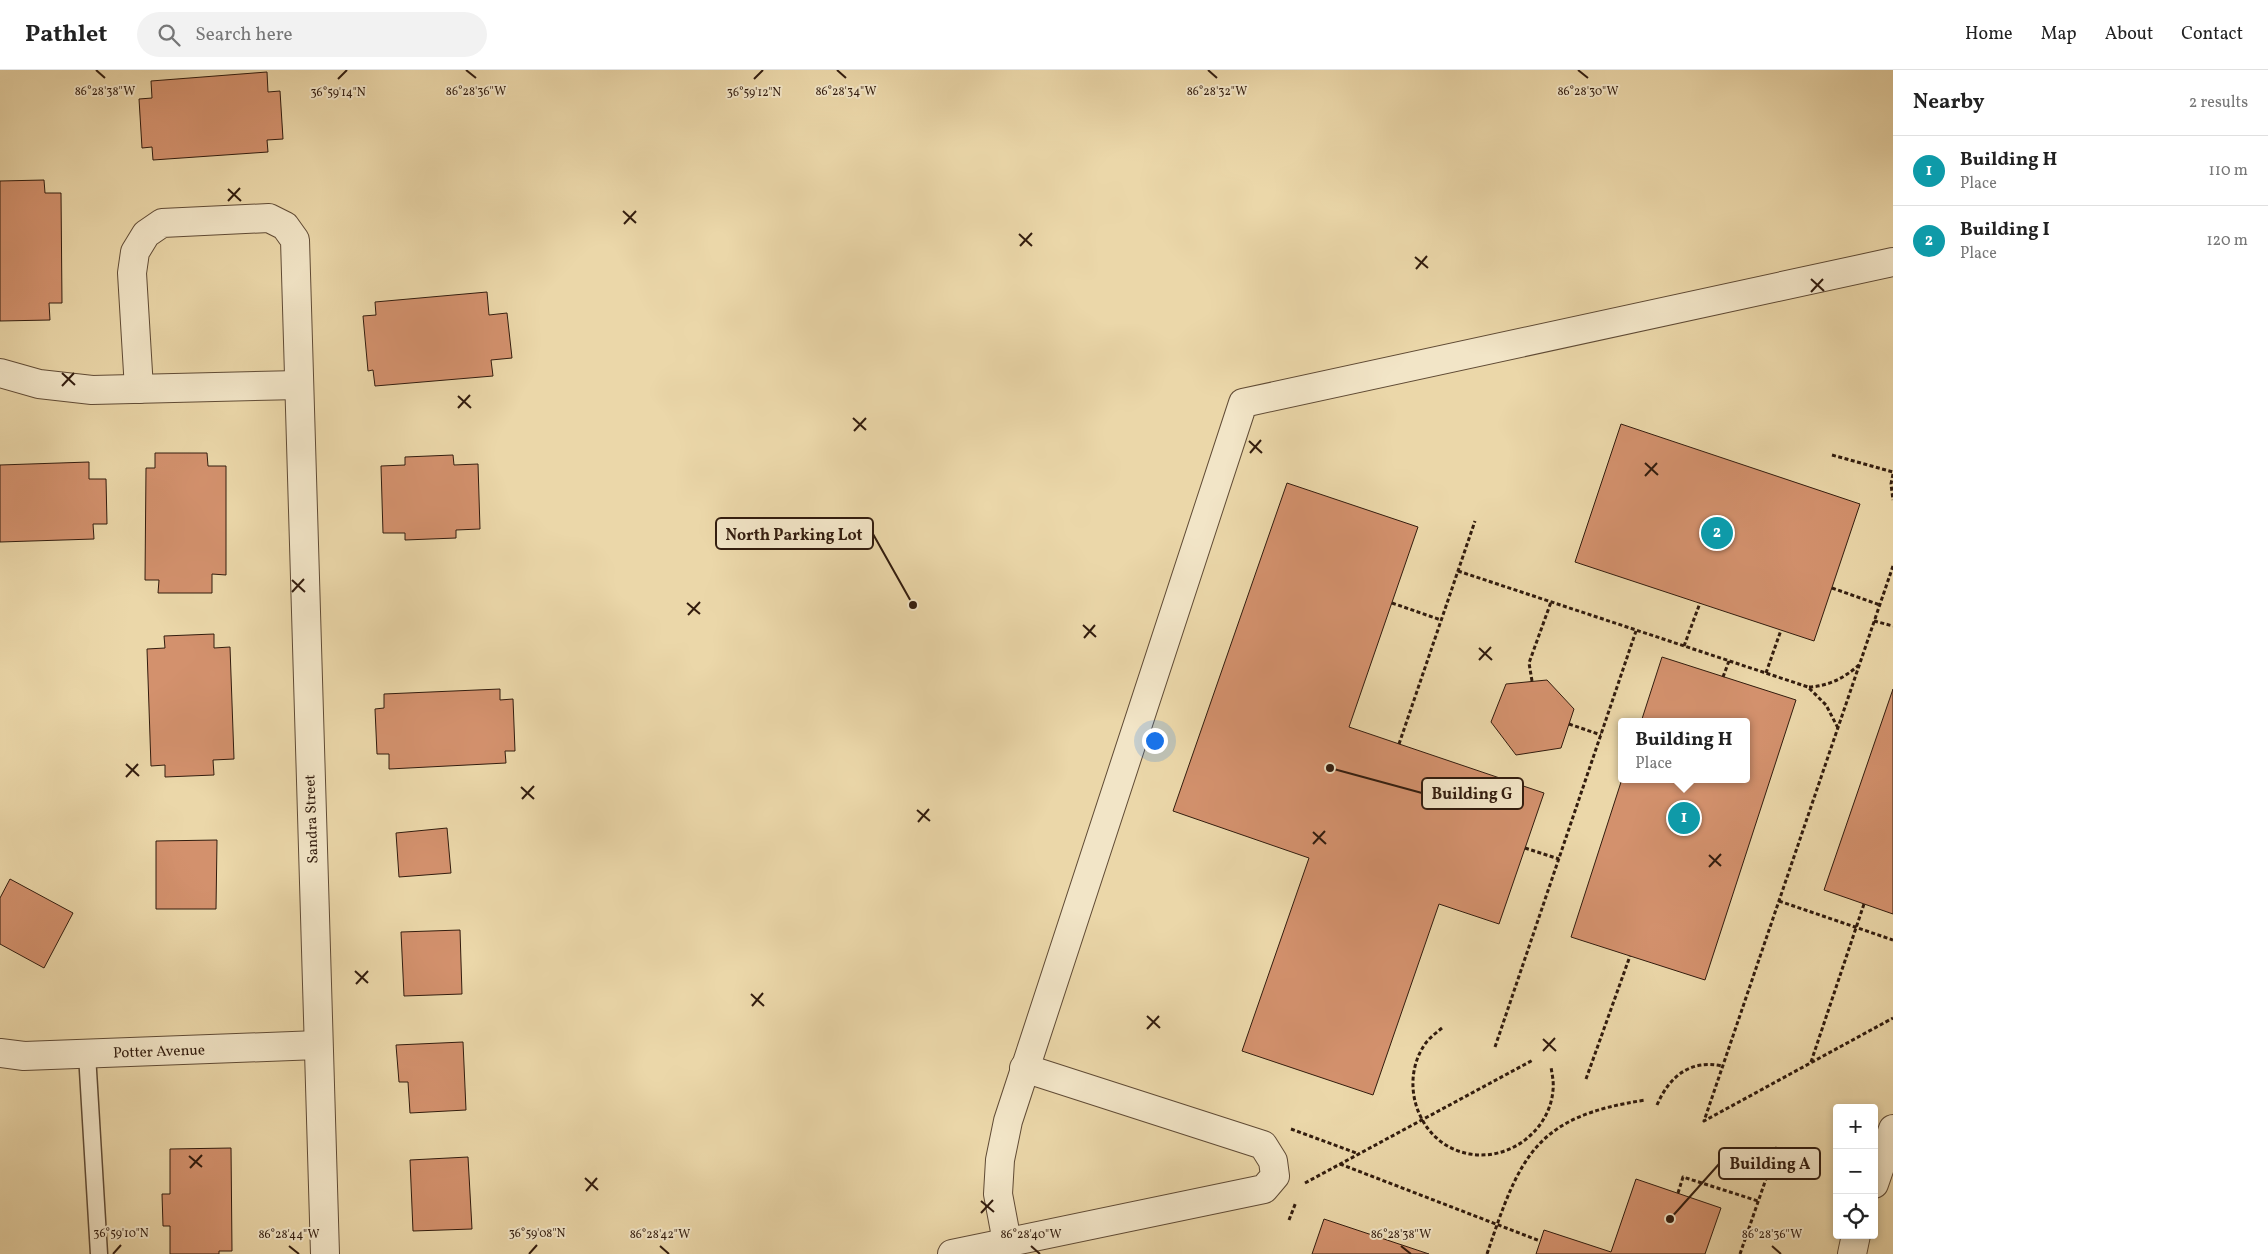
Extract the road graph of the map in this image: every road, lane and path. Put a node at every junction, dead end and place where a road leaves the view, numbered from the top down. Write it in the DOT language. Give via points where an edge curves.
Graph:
graph roads {
  1 [pos="1893,262"];
  2 [pos="0,373"];
  3 [pos="299,385"];
  4 [pos="139,388"];
  5 [pos="1832,455"];
  6 [pos="1893,473"];
  7 [pos="1893,500"];
  8 [pos="1475,521"];
  9 [pos="1893,566"];
  10 [pos="1458,571"];
  11 [pos="1832,588"];
  12 [pos="1551,602"];
  13 [pos="1392,603"];
  14 [pos="1700,603"];
  15 [pos="1880,605"];
  16 [pos="1441,620"];
  17 [pos="1874,621"];
  18 [pos="1893,626"];
  19 [pos="1636,630"];
  20 [pos="1781,630"];
  21 [pos="1684,646"];
  22 [pos="1729,661"];
  23 [pos="1860,664"];
  24 [pos="1766,673"];
  25 [pos="1723,677"];
  26 [pos="1532,681"];
  27 [pos="1808,687"];
  28 [pos="1569,724"];
  29 [pos="1838,728"];
  30 [pos="1601,734"];
  31 [pos="1399,744"];
  32 [pos="1525,848"];
  33 [pos="1559,859"];
  34 [pos="1779,901"];
  35 [pos="1864,904"];
  36 [pos="1856,928"];
  37 [pos="1893,940"];
  38 [pos="1630,956"];
  39 [pos="1893,1018"];
  40 [pos="1442,1028"];
  41 [pos="318,1045"];
  42 [pos="1495,1047"];
  43 [pos="0,1053"];
  44 [pos="86,1054"];
  45 [pos="1533,1060"];
  46 [pos="1810,1063"];
  47 [pos="1722,1066"];
  48 [pos="1551,1067"];
  49 [pos="1024,1068"];
  50 [pos="1586,1079"];
  51 [pos="1646,1100"];
  52 [pos="1657,1105"];
  53 [pos="1422,1120"];
  54 [pos="1286,1128"];
  55 [pos="1893,1129"];
  56 [pos="1777,1147"];
  57 [pos="1359,1154"];
  58 [pos="1340,1164"];
  59 [pos="1878,1172"];
  60 [pos="1302,1184"];
  61 [pos="1678,1193"];
  62 [pos="1758,1202"];
  63 [pos="1497,1224"];
  64 [pos="1855,1239"];
  65 [pos="1540,1241"];
  66 [pos="1007,1242"];
  67 [pos="99,1254"];
  68 [pos="325,1254"];
  69 [pos="952,1254"];
  70 [pos="1487,1254"];
  71 [pos="1740,1254"];
  72 [pos="1852,1254"];
  1 -- 49 [label="street" via="1243,403"];
  2 -- 4 [label="street" via="39,384 92,390"];
  3 -- 4 [label="street"];
  3 -- 4 [label="street, Sandra Street" via="295,240 285,226 269,218 162,223 146,234 136,252 132,273"];
  3 -- 41 [label="street, Sandra Street"];
  5 -- 6 [label="path"];
  6 -- 7 [label="path" via="1890,484"];
  8 -- 10 [label="path"];
  9 -- 15 [label="path"];
  10 -- 12 [label="path"];
  10 -- 16 [label="path"];
  11 -- 15 [label="path"];
  12 -- 19 [label="path"];
  12 -- 26 [label="path" via="1529,663"];
  13 -- 16 [label="path"];
  14 -- 21 [label="path"];
  15 -- 17 [label="path"];
  16 -- 31 [label="path"];
  17 -- 18 [label="path"];
  17 -- 23 [label="path"];
  19 -- 21 [label="path"];
  19 -- 30 [label="path"];
  20 -- 24 [label="path"];
  21 -- 22 [label="path"];
  22 -- 24 [label="path"];
  22 -- 25 [label="path"];
  23 -- 27 [label="path" via="1833,682"];
  23 -- 29 [label="path"];
  24 -- 27 [label="path"];
  27 -- 29 [label="path" via="1826,705"];
  28 -- 30 [label="path"];
  29 -- 34 [label="path"];
  30 -- 33 [label="path"];
  32 -- 33 [label="path"];
  33 -- 42 [label="path"];
  34 -- 36 [label="path"];
  34 -- 47 [label="path"];
  35 -- 36 [label="path"];
  36 -- 37 [label="path"];
  36 -- 46 [label="path"];
  38 -- 50 [label="path"];
  39 -- 46 [label="path"];
  40 -- 53 [label="path" via="1425,1043 1415,1064 1412,1088"];
  41 -- 44 [label="street, Potter Avenue"];
  41 -- 68 [label="street, Sandra Street"];
  43 -- 44 [label="street, Potter Avenue" via="24,1056"];
  44 -- 67 [label="lane"];
  45 -- 53 [label="path"];
  46 -- 47 [label="path" via="1704,1121"];
  47 -- 52 [label="path" via="1711,1064 1684,1070 1672,1078"];
  48 -- 53 [label="path" via="1553,1090 1547,1113 1535,1133 1516,1147 1493,1155 1470,1154 1448,1146 1430,1132"];
  49 -- 66 [label="street" via="1000,1160 998,1194"];
  49 -- 66 [label="street" via="1263,1145 1273,1161 1275,1176 1264,1189"];
  51 -- 63 [label="path" via="1584,1113 1560,1126 1535,1148 1518,1171"];
  53 -- 57 [label="path"];
  54 -- 57 [label="path"];
  55 -- 59 [label="street"];
  56 -- 62 [label="path"];
  57 -- 58 [label="path"];
  58 -- 60 [label="path"];
  58 -- 63 [label="path"];
  61 -- 62 [label="path" via="1683,1177"];
  62 -- 71 [label="path"];
  63 -- 65 [label="path"];
  63 -- 70 [label="path"];
  64 -- 72 [label="street"];
  66 -- 69 [label="street"];
}
